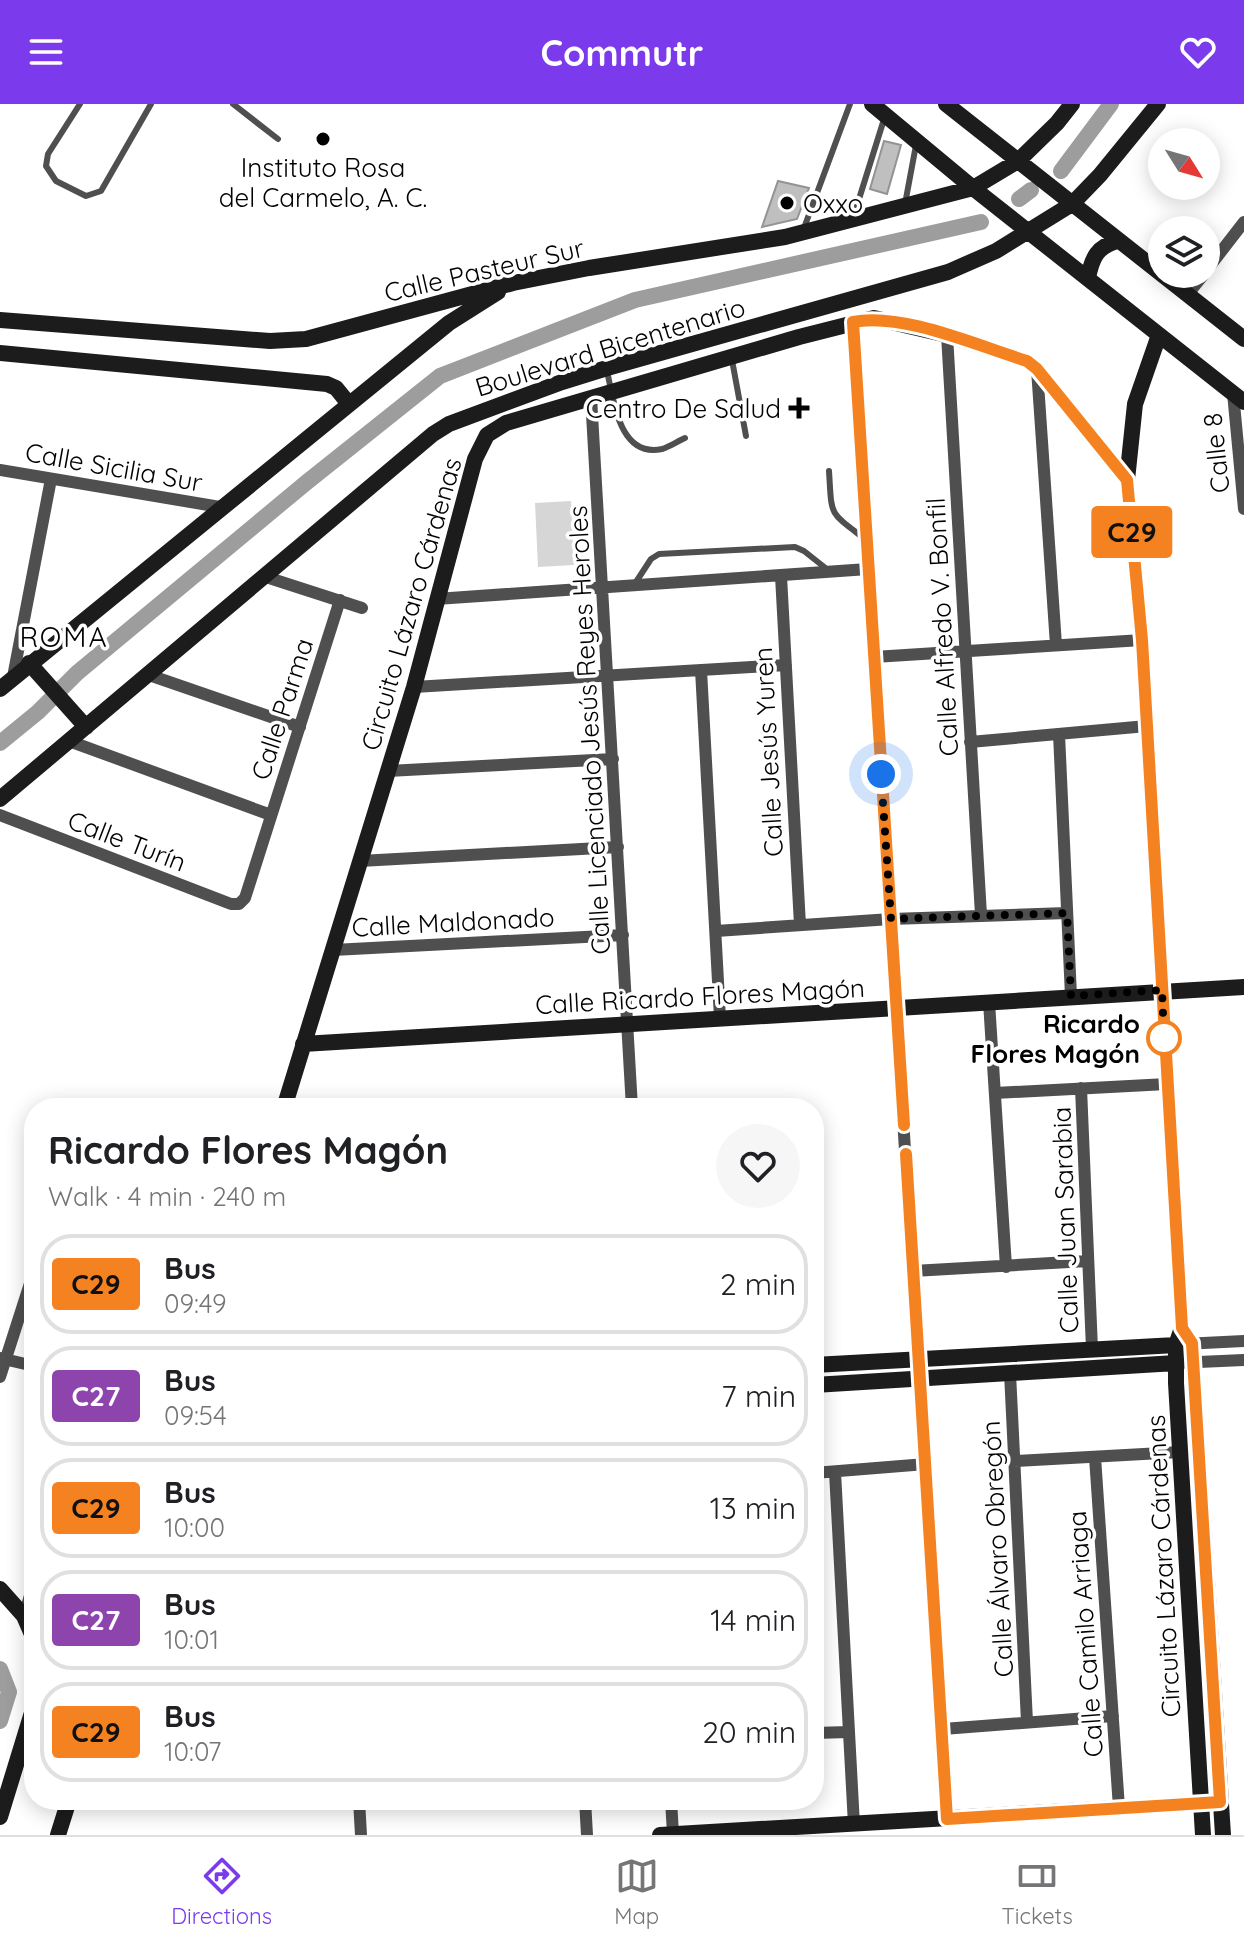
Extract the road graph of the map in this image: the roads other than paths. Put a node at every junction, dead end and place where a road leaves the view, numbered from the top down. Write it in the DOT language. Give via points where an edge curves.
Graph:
graph roads {
  1 [pos="80,104"];
  2 [pos="151,104"];
  3 [pos="233,104"];
  4 [pos="850,104"];
  5 [pos="872,104"];
  6 [pos="946,104"];
  7 [pos="1072,104"];
  8 [pos="1158,104"];
  9 [pos="885,116"];
  10 [pos="278,139"];
  11 [pos="917,141"];
  12 [pos="1018,161"];
  13 [pos="973,188"];
  14 [pos="905,204"];
  15 [pos="1072,204"];
  16 [pos="853,220"];
  17 [pos="1244,222"];
  18 [pos="1028,231"];
  19 [pos="803,233"];
  20 [pos="1118,241"];
  21 [pos="1220,253"];
  22 [pos="1088,278"];
  23 [pos="513,283"];
  24 [pos="1193,288"];
  25 [pos="879,291"];
  26 [pos="1188,294"];
  27 [pos="853,299"];
  28 [pos="0,320"];
  29 [pos="883,320"];
  30 [pos="853,322"];
  31 [pos="947,335"];
  32 [pos="1159,335"];
  33 [pos="799,337"];
  34 [pos="1244,339"];
  35 [pos="0,353"];
  36 [pos="731,357"];
  37 [pos="607,368"];
  38 [pos="1037,369"];
  39 [pos="611,391"];
  40 [pos="591,397"];
  41 [pos="1238,398"];
  42 [pos="349,404"];
  43 [pos="746,436"];
  44 [pos="685,438"];
  45 [pos="0,470"];
  46 [pos="829,471"];
  47 [pos="51,479"];
  48 [pos="1127,480"];
  49 [pos="220,507"];
  50 [pos="1244,509"];
  51 [pos="866,540"];
  52 [pos="868,569"];
  53 [pos="831,572"];
  54 [pos="781,576"];
  55 [pos="266,577"];
  56 [pos="632,587"];
  57 [pos="604,590"];
  58 [pos="436,599"];
  59 [pos="340,600"];
  60 [pos="362,608"];
  61 [pos="1142,640"];
  62 [pos="1056,645"];
  63 [pos="965,651"];
  64 [pos="874,657"];
  65 [pos="29,663"];
  66 [pos="786,665"];
  67 [pos="701,670"];
  68 [pos="149,675"];
  69 [pos="608,675"];
  70 [pos="5,683"];
  71 [pos="414,687"];
  72 [pos="1147,726"];
  73 [pos="86,727"];
  74 [pos="300,727"];
  75 [pos="1059,734"];
  76 [pos="69,741"];
  77 [pos="970,742"];
  78 [pos="613,759"];
  79 [pos="388,771"];
  80 [pos="0,799"];
  81 [pos="0,815"];
  82 [pos="271,815"];
  83 [pos="618,847"];
  84 [pos="360,861"];
  85 [pos="239,904"];
  86 [pos="1067,913"];
  87 [pos="981,915"];
  88 [pos="891,919"];
  89 [pos="800,925"];
  90 [pos="716,931"];
  91 [pos="623,935"];
  92 [pos="333,950"];
  93 [pos="1244,987"];
  94 [pos="1162,990"];
  95 [pos="1071,996"];
  96 [pos="989,1002"];
  97 [pos="896,1008"];
  98 [pos="720,1018"];
  99 [pos="628,1024"];
  100 [pos="303,1044"];
  101 [pos="1167,1084"];
  102 [pos="1081,1088"];
  103 [pos="995,1093"];
  104 [pos="287,1098"];
  105 [pos="632,1098"];
  106 [pos="1087,1261"];
  107 [pos="1006,1267"];
  108 [pos="913,1271"];
  109 [pos="24,1299"];
  110 [pos="1244,1341"];
  111 [pos="1184,1344"];
  112 [pos="1092,1349"];
  113 [pos="3,1358"];
  114 [pos="919,1359"];
  115 [pos="1244,1360"];
  116 [pos="24,1363"];
  117 [pos="1185,1363"];
  118 [pos="824,1364"];
  119 [pos="1010,1373"];
  120 [pos="0,1377"];
  121 [pos="920,1379"];
  122 [pos="824,1384"];
  123 [pos="1180,1452"];
  124 [pos="1095,1457"];
  125 [pos="1014,1461"];
  126 [pos="926,1464"];
  127 [pos="835,1472"];
  128 [pos="824,1473"];
  129 [pos="0,1589"];
  130 [pos="24,1616"];
  131 [pos="1113,1716"];
  132 [pos="1027,1722"];
  133 [pos="943,1729"];
  134 [pos="849,1732"];
  135 [pos="824,1733"];
  136 [pos="24,1739"];
  137 [pos="1220,1802"];
  138 [pos="1201,1803"];
  139 [pos="1119,1808"];
  140 [pos="66,1810"];
  141 [pos="360,1810"];
  142 [pos="586,1810"];
  143 [pos="672,1810"];
  144 [pos="0,1817"];
  145 [pos="947,1819"];
  146 [pos="854,1825"];
  147 [pos="879,1829"];
  148 [pos="673,1834"];
  149 [pos="58,1835"];
  150 [pos="361,1835"];
  151 [pos="587,1835"];
  152 [pos="660,1835"];
  153 [pos="1203,1835"];
  154 [pos="1223,1835"];
  1 -- 2 [label="lane" via="48,154 46,166 56,181 86,196 101,191"];
  3 -- 10 [label="lane"];
  4 -- 19 [label="lane"];
  5 -- 9 [label="street"];
  6 -- 12 [label="street"];
  7 -- 12 [label="street, Calle Pasteur Sur"];
  8 -- 15 [label="street, Boulevard Bicentenario"];
  9 -- 11 [label="street"];
  9 -- 16 [label="lane"];
  11 -- 13 [label="street"];
  11 -- 14 [label="lane"];
  12 -- 13 [label="street, Calle Pasteur Sur"];
  12 -- 15 [label="street"];
  13 -- 14 [label="street, Calle Pasteur Sur"];
  13 -- 18 [label="street"];
  14 -- 16 [label="street, Calle Pasteur Sur"];
  15 -- 18 [label="street, Boulevard Bicentenario"];
  15 -- 20 [label="street"];
  16 -- 19 [label="street, Calle Pasteur Sur"];
  17 -- 21 [label="street"];
  18 -- 22 [label="street"];
  18 -- 25 [label="street, Boulevard Bicentenario" via="948,272"];
  19 -- 23 [label="street, Calle Pasteur Sur"];
  20 -- 22 [label="street" via="1097,251"];
  20 -- 26 [label="street"];
  22 -- 32 [label="street"];
  23 -- 28 [label="street, Calle Pasteur Sur" via="306,339 270,341"];
  23 -- 42 [label="street" via="449,323"];
  24 -- 26 [label="street"];
  25 -- 27 [label="street, Boulevard Bicentenario"];
  25 -- 29 [label="street"];
  26 -- 34 [label="street"];
  27 -- 33 [label="street"];
  27 -- 37 [label="street, Boulevard Bicentenario"];
  29 -- 30 [label="street, Circuito Lázaro Cárdenas"];
  29 -- 31 [label="street, Circuito Lázaro Cárdenas"];
  30 -- 33 [label="street, Circuito Lázaro Cárdenas"];
  30 -- 51 [label="street"];
  31 -- 38 [label="street, Circuito Lázaro Cárdenas"];
  31 -- 63 [label="street, Calle Alfredo V. Bonfil"];
  32 -- 41 [label="street"];
  32 -- 48 [label="street, Circuito Lázaro Cárdenas" via="1135,404"];
  33 -- 36 [label="street, Circuito Lázaro Cárdenas"];
  35 -- 42 [label="street" via="327,384"];
  36 -- 39 [label="street, Circuito Lázaro Cárdenas"];
  36 -- 43 [label="lane"];
  37 -- 39 [label="lane"];
  37 -- 55 [label="street, Boulevard Bicentenario" via="449,424"];
  38 -- 48 [label="street, Circuito Lázaro Cárdenas"];
  38 -- 62 [label="street"];
  39 -- 40 [label="street, Circuito Lázaro Cárdenas"];
  39 -- 44 [label="lane" via="624,435 638,448 661,449"];
  40 -- 57 [label="street, Calle Licenciado Jesús Reyes Heroles"];
  40 -- 58 [label="street, Circuito Lázaro Cárdenas" via="506,423 487,435 475,459"];
  41 -- 50 [label="street, Calle 8"];
  42 -- 49 [label="street"];
  45 -- 47 [label="street, Calle Sicilia Sur"];
  46 -- 51 [label="lane" via="831,510"];
  47 -- 49 [label="street, Calle Sicilia Sur"];
  47 -- 70 [label="street"];
  48 -- 61 [label="street, Circuito Lázaro Cárdenas"];
  49 -- 65 [label="street"];
  51 -- 52 [label="street"];
  52 -- 53 [label="street"];
  52 -- 64 [label="street"];
  53 -- 54 [label="street"];
  53 -- 56 [label="lane" via="795,547 659,554"];
  54 -- 56 [label="street"];
  54 -- 66 [label="street, Calle Jesús Yuren"];
  55 -- 59 [label="street"];
  55 -- 68 [label="street, Boulevard Bicentenario"];
  56 -- 57 [label="street"];
  57 -- 58 [label="street"];
  57 -- 69 [label="street, Calle Licenciado Jesús Reyes Heroles"];
  58 -- 71 [label="street, Circuito Lázaro Cárdenas"];
  59 -- 60 [label="street"];
  59 -- 74 [label="street, Calle Parma"];
  61 -- 62 [label="street"];
  61 -- 72 [label="street, Circuito Lázaro Cárdenas"];
  62 -- 63 [label="street"];
  63 -- 64 [label="street"];
  63 -- 77 [label="street, Calle Alfredo V. Bonfil"];
  64 -- 88 [label="street"];
  65 -- 70 [label="street"];
  65 -- 73 [label="street"];
  66 -- 67 [label="street"];
  66 -- 89 [label="street, Calle Jesús Yuren"];
  67 -- 69 [label="street"];
  67 -- 90 [label="street"];
  68 -- 73 [label="street, Boulevard Bicentenario"];
  68 -- 74 [label="street"];
  69 -- 71 [label="street"];
  69 -- 78 [label="street, Calle Licenciado Jesús Reyes Heroles"];
  71 -- 79 [label="street, Circuito Lázaro Cárdenas"];
  72 -- 75 [label="street"];
  72 -- 94 [label="street, Circuito Lázaro Cárdenas"];
  73 -- 76 [label="street, Boulevard Bicentenario"];
  74 -- 82 [label="street, Calle Parma"];
  75 -- 77 [label="street"];
  75 -- 86 [label="street"];
  76 -- 80 [label="street, Boulevard Bicentenario"];
  76 -- 82 [label="street"];
  77 -- 87 [label="street, Calle Alfredo V. Bonfil"];
  78 -- 79 [label="street"];
  78 -- 83 [label="street, Calle Licenciado Jesús Reyes Heroles"];
  79 -- 84 [label="street, Circuito Lázaro Cárdenas"];
  81 -- 85 [label="street, Calle Turín"];
  82 -- 85 [label="street, Calle Parma"];
  83 -- 84 [label="street"];
  83 -- 91 [label="street, Calle Licenciado Jesús Reyes Heroles"];
  84 -- 92 [label="street, Circuito Lázaro Cárdenas"];
  86 -- 87 [label="street"];
  86 -- 95 [label="street"];
  87 -- 88 [label="street"];
  88 -- 89 [label="street"];
  88 -- 97 [label="street"];
  89 -- 90 [label="street"];
  90 -- 98 [label="street"];
  91 -- 92 [label="street, Calle Maldonado"];
  91 -- 99 [label="street, Calle Licenciado Jesús Reyes Heroles"];
  92 -- 100 [label="street, Circuito Lázaro Cárdenas"];
  93 -- 94 [label="street, Calle Ricardo Flores Magón"];
  94 -- 95 [label="street, Calle Ricardo Flores Magón"];
  94 -- 101 [label="street, Circuito Lázaro Cárdenas"];
  95 -- 96 [label="street, Calle Ricardo Flores Magón"];
  96 -- 97 [label="street, Calle Ricardo Flores Magón"];
  96 -- 103 [label="street"];
  97 -- 98 [label="street, Calle Ricardo Flores Magón"];
  97 -- 108 [label="street"];
  98 -- 99 [label="street, Calle Ricardo Flores Magón"];
  99 -- 100 [label="street, Calle Ricardo Flores Magón"];
  99 -- 105 [label="street, Calle Licenciado Jesús Reyes Heroles"];
  100 -- 104 [label="street, Circuito Lázaro Cárdenas"];
  101 -- 102 [label="street"];
  101 -- 111 [label="street, Circuito Lázaro Cárdenas"];
  102 -- 103 [label="street"];
  102 -- 106 [label="street, Calle Juan Sarabia"];
  103 -- 107 [label="street"];
  106 -- 107 [label="street"];
  106 -- 112 [label="street, Calle Juan Sarabia"];
  107 -- 108 [label="street"];
  108 -- 114 [label="street"];
  109 -- 113 [label="street"];
  110 -- 111 [label="street"];
  111 -- 112 [label="street"];
  111 -- 117 [label="street, Circuito Lázaro Cárdenas"];
  112 -- 114 [label="street"];
  113 -- 116 [label="street"];
  113 -- 120 [label="street"];
  114 -- 118 [label="street"];
  114 -- 121 [label="street"];
  115 -- 117 [label="street"];
  117 -- 119 [label="street"];
  117 -- 123 [label="street, Circuito Lázaro Cárdenas"];
  117 -- 137 [label="street, Circuito Lázaro Cárdenas"];
  119 -- 121 [label="street"];
  119 -- 125 [label="street, Calle Álvaro Obregón"];
  121 -- 122 [label="street"];
  121 -- 126 [label="street"];
  123 -- 124 [label="street"];
  123 -- 138 [label="street, Circuito Lázaro Cárdenas"];
  124 -- 125 [label="street"];
  124 -- 131 [label="street, Calle Camilo Arriaga"];
  125 -- 132 [label="street, Calle Álvaro Obregón"];
  126 -- 127 [label="street"];
  126 -- 133 [label="street"];
  127 -- 128 [label="street"];
  127 -- 134 [label="street"];
  129 -- 130 [label="street"];
  131 -- 132 [label="street"];
  131 -- 139 [label="street, Calle Camilo Arriaga"];
  132 -- 133 [label="street"];
  133 -- 145 [label="street"];
  134 -- 135 [label="street"];
  134 -- 146 [label="street"];
  136 -- 144 [label="street"];
  137 -- 138 [label="street"];
  137 -- 154 [label="street, Circuito Lázaro Cárdenas"];
  138 -- 139 [label="street"];
  138 -- 153 [label="street, Circuito Lázaro Cárdenas"];
  139 -- 145 [label="street"];
  140 -- 149 [label="street"];
  141 -- 150 [label="street"];
  142 -- 151 [label="street"];
  143 -- 148 [label="street"];
  145 -- 147 [label="street"];
  146 -- 147 [label="street"];
  146 -- 148 [label="street"];
  148 -- 152 [label="street"];
}
